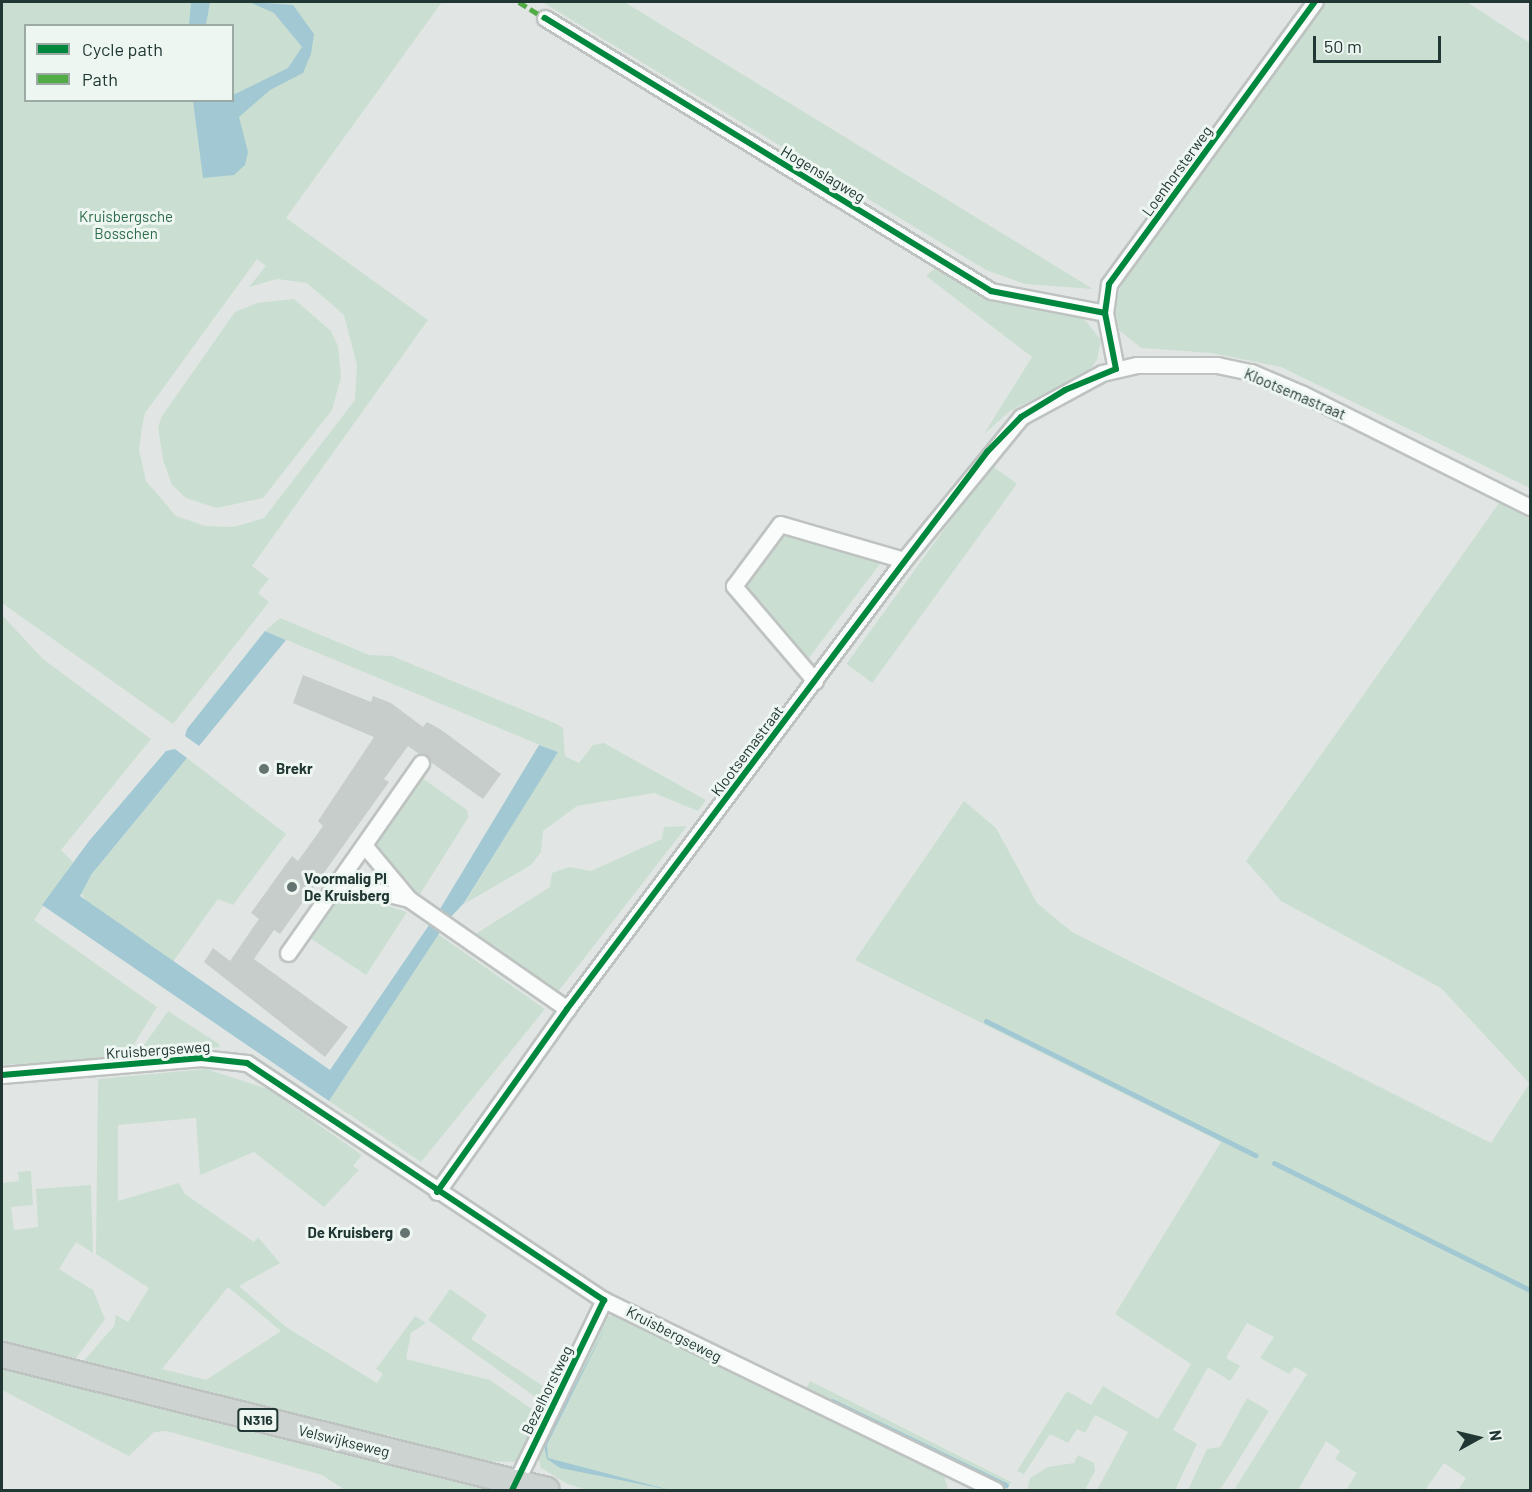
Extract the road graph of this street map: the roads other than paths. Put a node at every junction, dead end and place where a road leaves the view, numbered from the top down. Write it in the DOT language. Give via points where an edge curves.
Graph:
graph roads {
  1 [pos="1315,2"];
  2 [pos="544,18"];
  3 [pos="1105,313"];
  4 [pos="1116,369"];
  5 [pos="1530,507"];
  6 [pos="904,560"];
  7 [pos="815,681"];
  8 [pos="421,763"];
  9 [pos="364,845"];
  10 [pos="338,882"];
  11 [pos="409,899"];
  12 [pos="288,953"];
  13 [pos="567,1009"];
  14 [pos="2,1075"];
  15 [pos="436,1192"];
  16 [pos="604,1300"];
  17 [pos="2,1355"];
  18 [pos="514,1487"];
  19 [pos="547,1491"];
  20 [pos="995,1491"];
  1 -- 3 [label="street, Loenhorsterweg" via="1109,284"];
  2 -- 3 [label="street, Hogenslagweg" via="992,291"];
  3 -- 4 [label="street, Loenhorsterweg"];
  4 -- 5 [label="street, Klootsemastraat" via="1217,365 1251,372"];
  4 -- 6 [label="street, Klootsemastraat" via="1065,390 1021,417"];
  6 -- 7 [label="street, Klootsemastraat"];
  6 -- 7 [label="street" via="780,524 734,586"];
  7 -- 13 [label="street, Klootsemastraat"];
  8 -- 9 [label="street"];
  9 -- 10 [label="street"];
  9 -- 11 [label="street"];
  10 -- 11 [label="street"];
  10 -- 12 [label="street"];
  11 -- 13 [label="street"];
  13 -- 15 [label="street, Klootsemastraat"];
  14 -- 15 [label="street, Kruisbergseweg" via="232,1059 265,1071"];
  15 -- 16 [label="street, Kruisbergseweg"];
  16 -- 18 [label="street, Bezelhorstweg"];
  16 -- 20 [label="street, Kruisbergseweg"];
  17 -- 18 [label="main road, Velswijkseweg / N316"];
  18 -- 19 [label="main road, Velswijkseweg / N316"];
}
